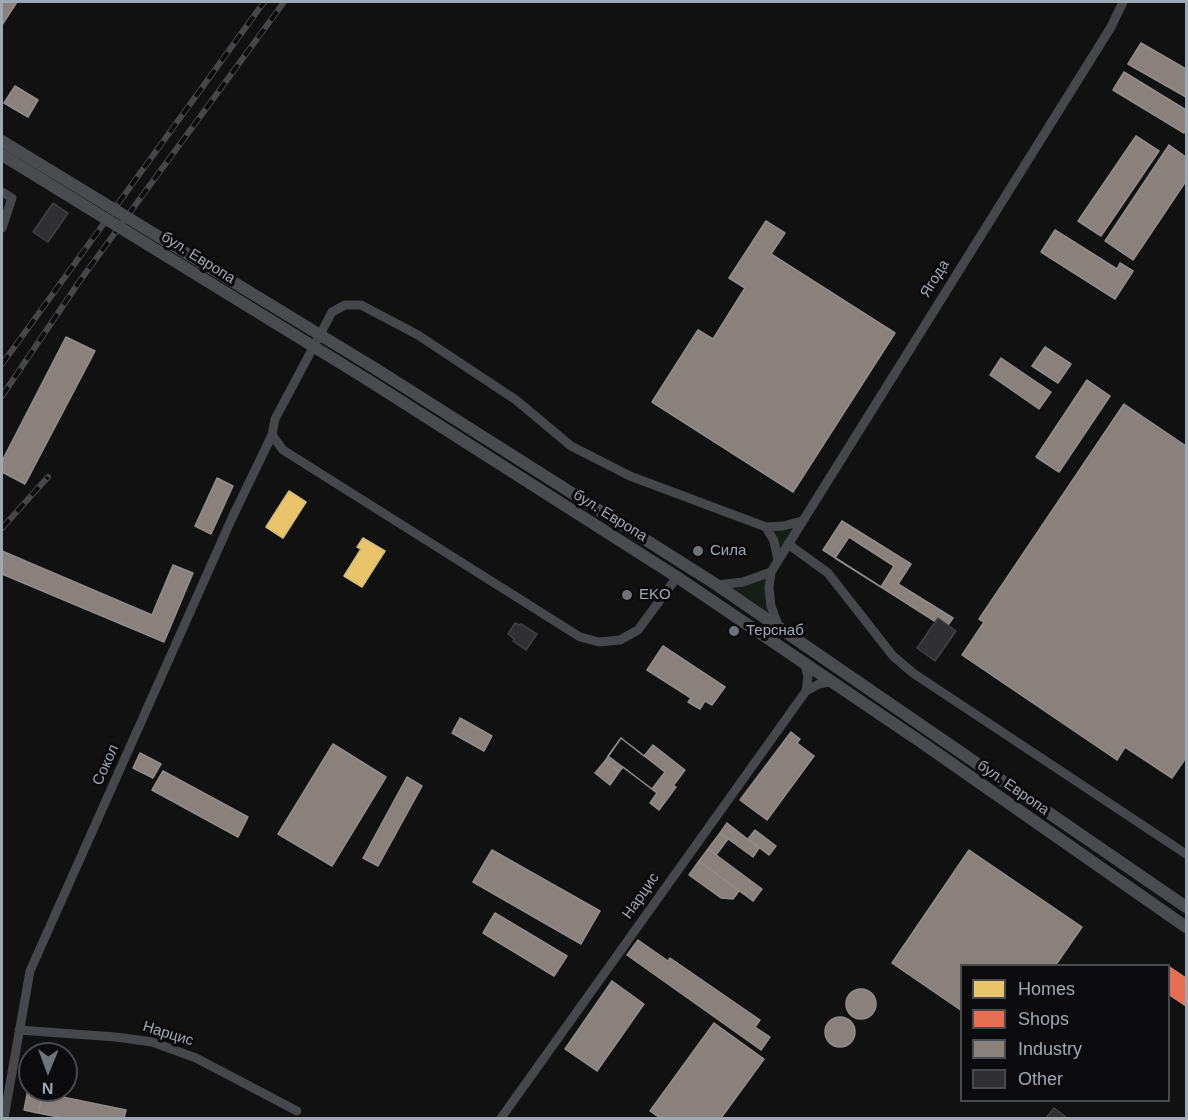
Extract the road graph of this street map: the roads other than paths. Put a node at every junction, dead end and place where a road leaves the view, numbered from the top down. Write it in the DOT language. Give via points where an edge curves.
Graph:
graph roads {
  1 [pos="1124,2"];
  2 [pos="2,141"];
  3 [pos="2,155"];
  4 [pos="2,192"];
  5 [pos="2,228"];
  6 [pos="272,435"];
  7 [pos="802,521"];
  8 [pos="766,527"];
  9 [pos="788,544"];
  10 [pos="778,560"];
  11 [pos="771,572"];
  12 [pos="677,577"];
  13 [pos="717,585"];
  14 [pos="779,627"];
  15 [pos="805,664"];
  16 [pos="830,682"];
  17 [pos="806,691"];
  18 [pos="1186,854"];
  19 [pos="1186,907"];
  20 [pos="1186,927"];
  21 [pos="19,1030"];
  22 [pos="297,1111"];
  23 [pos="4,1119"];
  24 [pos="501,1119"];
  1 -- 7 [label="street, Ягода"];
  2 -- 13 [label="main road, бул. Европа, bridge" via="376,369"];
  3 -- 12 [label="main road, бул. Европа, bridge" via="368,380"];
  4 -- 5 [label="street" via="12,198"];
  6 -- 8 [label="street, Сокол" via="275,419 332,312 345,305 361,305 418,335 516,400 571,446 603,464"];
  6 -- 12 [label="street" via="283,450 580,637 599,642 620,640 638,630"];
  6 -- 21 [label="street, Сокол" via="30,972"];
  7 -- 8 [label="street"];
  7 -- 9 [label="street, Ягода"];
  8 -- 10 [label="street"];
  9 -- 10 [label="street, Ягода"];
  9 -- 18 [label="street" via="828,573 892,656 913,673"];
  10 -- 11 [label="street, Ягода"];
  11 -- 13 [label="street" via="743,582"];
  11 -- 14 [label="street" via="771,606"];
  12 -- 15 [label="main road, бул. Европа"];
  13 -- 14 [label="main road, бул. Европа"];
  14 -- 19 [label="main road, бул. Европа"];
  15 -- 16 [label="main road, бул. Европа"];
  15 -- 17 [label="street"];
  16 -- 17 [label="street"];
  16 -- 20 [label="main road, бул. Европа"];
  17 -- 24 [label="street, Нарцис"];
  21 -- 22 [label="street, Нарцис" via="152,1042 196,1058"];
  21 -- 23 [label="street, Сокол"];
}
